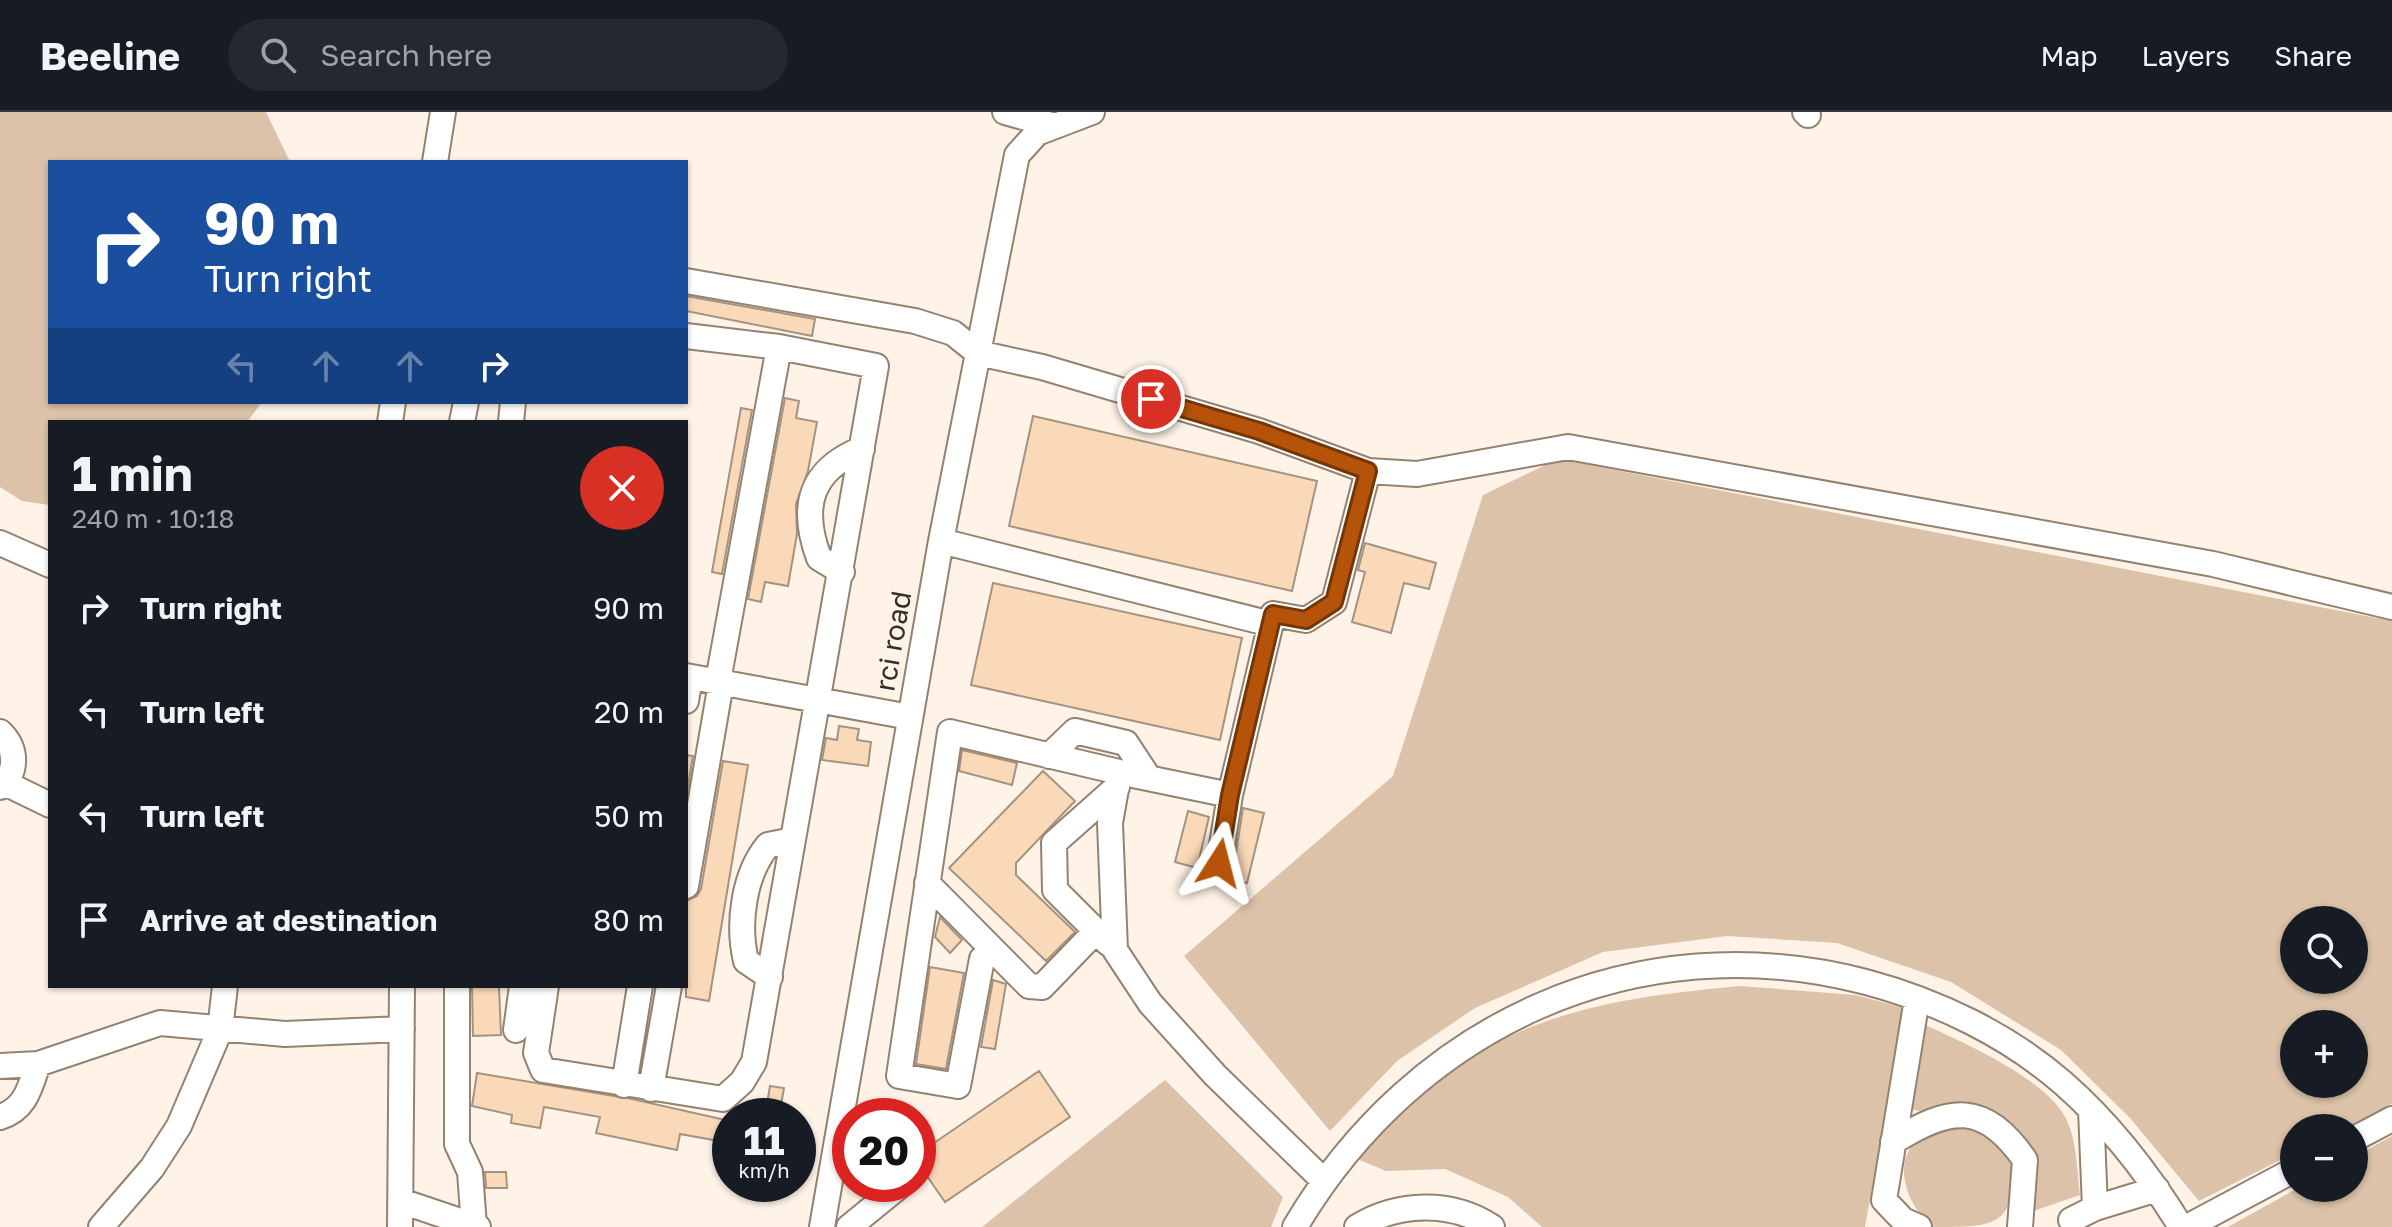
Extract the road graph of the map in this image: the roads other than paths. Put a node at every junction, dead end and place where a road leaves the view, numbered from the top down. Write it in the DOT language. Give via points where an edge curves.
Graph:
graph roads {
  1 [pos="443,112"];
  2 [pos="1005,112"];
  3 [pos="1092,112"];
  4 [pos="1055,126"];
  5 [pos="435,160"];
  6 [pos="688,281"];
  7 [pos="688,336"];
  8 [pos="779,347"];
  9 [pos="978,353"];
  10 [pos="862,449"];
  11 [pos="1368,471"];
  12 [pos="941,541"];
  13 [pos="0,543"];
  14 [pos="48,564"];
  15 [pos="842,572"];
  16 [pos="2392,607"];
  17 [pos="1271,624"];
  18 [pos="721,683"];
  19 [pos="688,685"];
  20 [pos="818,701"];
  21 [pos="910,720"];
  22 [pos="0,732"];
  23 [pos="950,732"];
  24 [pos="1049,756"];
  25 [pos="1149,778"];
  26 [pos="1118,780"];
  27 [pos="2,785"];
  28 [pos="1230,795"];
  29 [pos="48,804"];
  30 [pos="793,840"];
  31 [pos="1219,863"];
  32 [pos="688,874"];
  33 [pos="927,883"];
  34 [pos="1096,931"];
  35 [pos="1115,950"];
  36 [pos="994,951"];
  37 [pos="770,977"];
  38 [pos="225,988"];
  39 [pos="402,988"];
  40 [pos="457,988"];
  41 [pos="522,988"];
  42 [pos="546,988"];
  43 [pos="640,988"];
  44 [pos="669,988"];
  45 [pos="1917,999"];
  46 [pos="402,1029"];
  47 [pos="220,1030"];
  48 [pos="516,1030"];
  49 [pos="38,1064"];
  50 [pos="0,1066"];
  51 [pos="624,1085"];
  52 [pos="651,1089"];
  53 [pos="2091,1110"];
  54 [pos="0,1117"];
  55 [pos="2392,1119"];
  56 [pos="2368,1132"];
  57 [pos="1893,1142"];
  58 [pos="2280,1177"];
  59 [pos="1323,1180"];
  60 [pos="2157,1189"];
  61 [pos="401,1201"];
  62 [pos="880,1202"];
  63 [pos="2095,1208"];
  64 [pos="2071,1220"];
  65 [pos="470,1225"];
  66 [pos="101,1227"];
  67 [pos="400,1227"];
  68 [pos="822,1227"];
  69 [pos="849,1227"];
  70 [pos="1295,1227"];
  71 [pos="1357,1227"];
  72 [pos="1492,1227"];
  73 [pos="1919,1227"];
  74 [pos="2020,1227"];
  75 [pos="2184,1227"];
  1 -- 5 [label="street"];
  2 -- 4 [label="street"];
  3 -- 4 [label="street, rci road"];
  4 -- 9 [label="street, rci road" via="1037,133 1017,155"];
  6 -- 9 [label="street" via="915,321 953,333"];
  7 -- 8 [label="street"];
  8 -- 10 [label="street" via="876,366"];
  8 -- 18 [label="street"];
  9 -- 11 [label="street" via="1259,431"];
  9 -- 12 [label="street, rci road"];
  10 -- 15 [label="street"];
  10 -- 15 [label="street" via="830,466 812,497 809,521 819,558"];
  11 -- 16 [label="street" via="1417,474 1568,447 2213,564"];
  11 -- 17 [label="street" via="1334,602 1306,620 1273,614"];
  12 -- 17 [label="street"];
  12 -- 21 [label="street, rci road"];
  13 -- 14 [label="street"];
  15 -- 20 [label="street"];
  17 -- 28 [label="street"];
  18 -- 19 [label="street"];
  18 -- 20 [label="street"];
  18 -- 32 [label="street"];
  20 -- 21 [label="street"];
  20 -- 30 [label="street"];
  21 -- 23 [label="street"];
  21 -- 68 [label="street, rci road"];
  22 -- 27 [label="street" via="14,761"];
  23 -- 24 [label="street"];
  23 -- 33 [label="street"];
  24 -- 25 [label="street" via="1075,731 1126,743"];
  24 -- 26 [label="street"];
  25 -- 26 [label="street"];
  25 -- 28 [label="street"];
  26 -- 34 [label="street" via="1054,843 1055,890"];
  26 -- 35 [label="street" via="1110,823"];
  27 -- 29 [label="street"];
  28 -- 31 [label="street"];
  30 -- 37 [label="street"];
  30 -- 37 [label="street" via="768,845 752,867 741,928 746,961"];
  33 -- 36 [label="street"];
  33 -- 36 [label="street" via="899,1076 958,1086 982,959"];
  34 -- 35 [label="street"];
  34 -- 36 [label="street" via="1042,987 1029,986"];
  35 -- 59 [label="street" via="1178,1034"];
  37 -- 52 [label="street" via="754,1062 742,1082 723,1099"];
  38 -- 47 [label="street"];
  39 -- 46 [label="street"];
  40 -- 65 [label="street" via="457,1144 470,1172"];
  41 -- 48 [label="street"];
  42 -- 51 [label="street" via="536,1053 543,1070"];
  43 -- 51 [label="street"];
  44 -- 52 [label="street"];
  45 -- 53 [label="street" via="2010,1044"];
  45 -- 57 [label="street"];
  45 -- 59 [label="street" via="1832,973 1769,965 1642,974 1580,989 1465,1044 1368,1125"];
  46 -- 47 [label="street" via="285,1034"];
  46 -- 61 [label="street"];
  47 -- 49 [label="street" via="160,1023"];
  47 -- 66 [label="street" via="179,1126 152,1168"];
  49 -- 50 [label="street"];
  49 -- 54 [label="street" via="26,1098"];
  51 -- 52 [label="street"];
  53 -- 60 [label="street"];
  53 -- 63 [label="street"];
  55 -- 56 [label="street"];
  57 -- 73 [label="street" via="1884,1200 1903,1220"];
  57 -- 74 [label="street" via="1922,1124 1949,1116 1973,1116 1998,1126 2025,1160"];
  58 -- 75 [label="street"];
  59 -- 70 [label="street"];
  60 -- 63 [label="street"];
  60 -- 75 [label="street"];
  61 -- 65 [label="street"];
  61 -- 67 [label="street"];
  62 -- 69 [label="street"];
  63 -- 64 [label="street"];
  71 -- 72 [label="street" via="1376,1216 1429,1206"];
}
